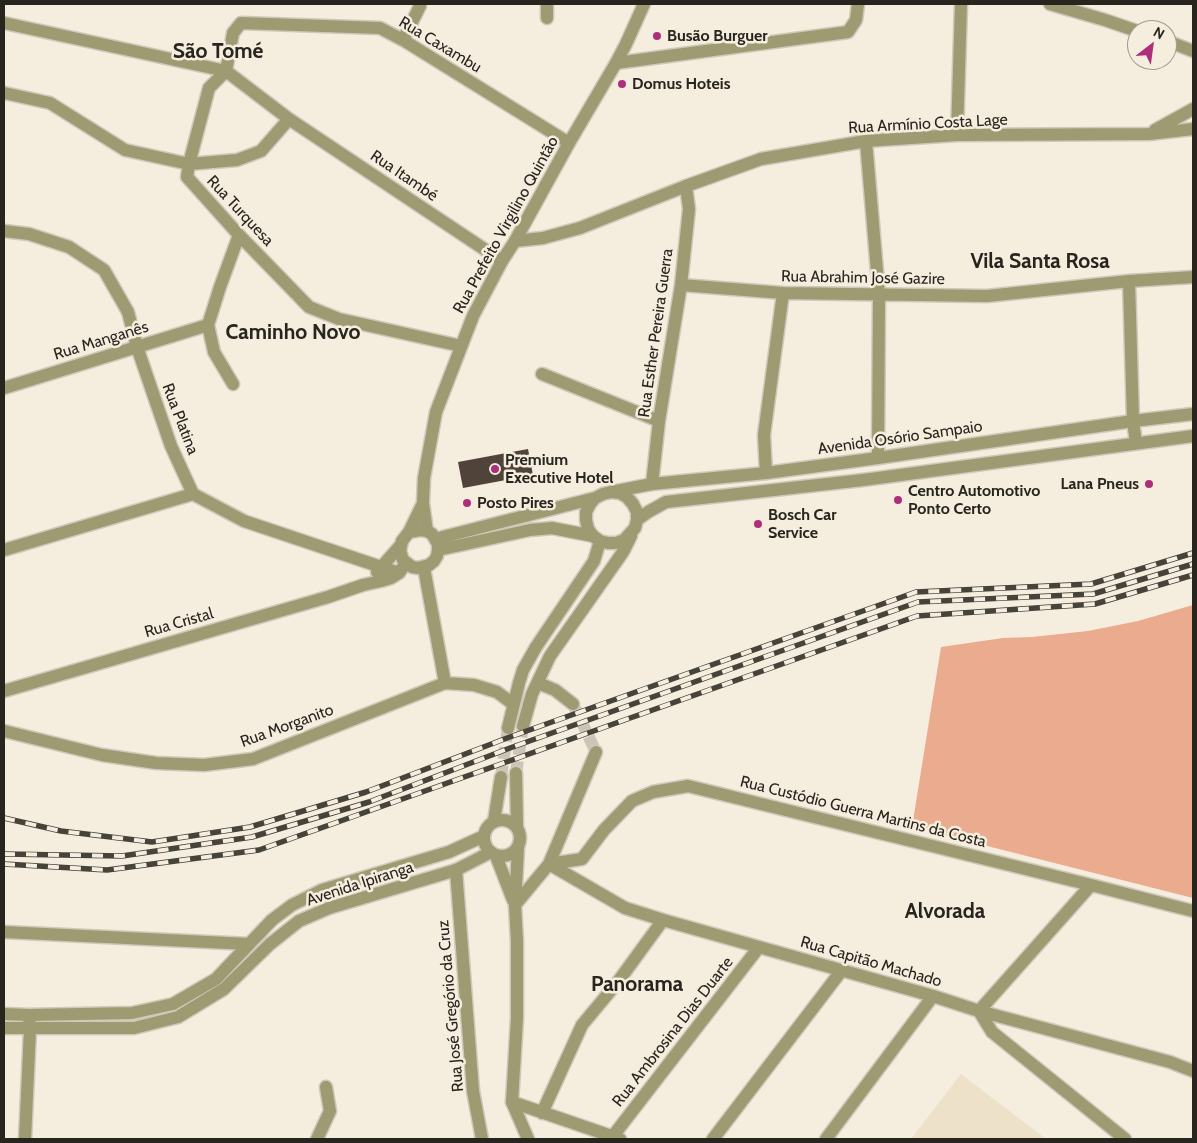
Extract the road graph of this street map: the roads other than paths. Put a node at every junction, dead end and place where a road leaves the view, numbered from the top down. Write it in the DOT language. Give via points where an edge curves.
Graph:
graph roads {
  1 [pos="420,4"];
  2 [pos="547,4"];
  3 [pos="644,4"];
  4 [pos="858,4"];
  5 [pos="961,4"];
  6 [pos="1050,4"];
  7 [pos="547,18"];
  8 [pos="4,23"];
  9 [pos="1127,28"];
  10 [pos="403,40"];
  11 [pos="1177,45"];
  12 [pos="1193,51"];
  13 [pos="616,63"];
  14 [pos="226,71"];
  15 [pos="4,93"];
  16 [pos="1193,109"];
  17 [pos="289,119"];
  18 [pos="1193,129"];
  19 [pos="1149,134"];
  20 [pos="957,135"];
  21 [pos="866,141"];
  22 [pos="569,143"];
  23 [pos="189,164"];
  24 [pos="686,186"];
  25 [pos="4,231"];
  26 [pos="239,235"];
  27 [pos="515,241"];
  28 [pos="502,261"];
  29 [pos="1193,277"];
  30 [pos="1129,281"];
  31 [pos="682,285"];
  32 [pos="783,293"];
  33 [pos="879,295"];
  34 [pos="208,325"];
  35 [pos="461,346"];
  36 [pos="137,347"];
  37 [pos="542,374"];
  38 [pos="233,384"];
  39 [pos="4,388"];
  40 [pos="1193,414"];
  41 [pos="659,421"];
  42 [pos="1133,421"];
  43 [pos="1193,436"];
  44 [pos="1136,443"];
  45 [pos="878,458"];
  46 [pos="766,473"];
  47 [pos="863,480"];
  48 [pos="652,484"];
  49 [pos="611,492"];
  50 [pos="193,494"];
  51 [pos="595,498"];
  52 [pos="423,503"];
  53 [pos="636,524"];
  54 [pos="409,532"];
  55 [pos="596,538"];
  56 [pos="434,540"];
  57 [pos="400,546"];
  58 [pos="4,550"];
  59 [pos="381,568"];
  60 [pos="403,568"];
  61 [pos="424,568"];
  62 [pos="364,585"];
  63 [pos="445,683"];
  64 [pos="538,683"];
  65 [pos="4,691"];
  66 [pos="513,704"];
  67 [pos="573,704"];
  68 [pos="523,726"];
  69 [pos="508,728"];
  70 [pos="4,731"];
  71 [pos="596,752"];
  72 [pos="516,773"];
  73 [pos="501,777"];
  74 [pos="494,821"];
  75 [pos="517,826"];
  76 [pos="484,836"];
  77 [pos="466,844"];
  78 [pos="518,848"];
  79 [pos="494,854"];
  80 [pos="549,864"];
  81 [pos="456,870"];
  82 [pos="1092,885"];
  83 [pos="515,905"];
  84 [pos="1193,911"];
  85 [pos="663,920"];
  86 [pos="4,932"];
  87 [pos="249,944"];
  88 [pos="759,947"];
  89 [pos="842,970"];
  90 [pos="933,996"];
  91 [pos="979,1012"];
  92 [pos="4,1014"];
  93 [pos="29,1014"];
  94 [pos="4,1028"];
  95 [pos="30,1029"];
  96 [pos="1193,1070"];
  97 [pos="326,1087"];
  98 [pos="512,1102"];
  99 [pos="542,1112"];
  100 [pos="616,1138"];
  101 [pos="26,1139"];
  102 [pos="317,1139"];
  103 [pos="482,1139"];
  104 [pos="528,1139"];
  105 [pos="713,1139"];
  106 [pos="826,1139"];
  107 [pos="1124,1139"];
  1 -- 10 [label="street"];
  2 -- 7 [label="street"];
  3 -- 13 [label="street, Rua Prefeito Virgilino Quintão"];
  4 -- 13 [label="street" via="856,20 848,32"];
  5 -- 20 [label="street"];
  6 -- 9 [label="street"];
  8 -- 14 [label="street"];
  10 -- 14 [label="street, Rua Caxambu" via="380,28 241,23 233,33"];
  10 -- 22 [label="street, Rua Caxambu"];
  11 -- 12 [label="street"];
  13 -- 22 [label="street, Rua Prefeito Virgilino Quintão"];
  14 -- 17 [label="street, Rua Itambé"];
  14 -- 23 [label="street" via="209,88"];
  15 -- 23 [label="street, Rua Turquesa" via="50,104 125,150"];
  16 -- 19 [label="street, Rua Armínio Costa Lage"];
  17 -- 23 [label="street" via="261,151 237,160"];
  17 -- 28 [label="street, Rua Itambé"];
  18 -- 19 [label="street, Rua Armínio Costa Lage"];
  19 -- 20 [label="street, Rua Armínio Costa Lage"];
  20 -- 21 [label="street, Rua Armínio Costa Lage"];
  21 -- 24 [label="street, Rua Armínio Costa Lage" via="761,159"];
  21 -- 33 [label="street"];
  22 -- 27 [label="street, Rua Prefeito Virgilino Quintão"];
  23 -- 26 [label="street, Rua Turquesa" via="187,177"];
  24 -- 27 [label="street, Rua Armínio Costa Lage" via="580,228 543,238"];
  24 -- 31 [label="street, Rua Esther Pereira Guerra" via="689,209"];
  25 -- 36 [label="street, Rua Platina" via="29,234 69,247 104,270 128,312"];
  26 -- 34 [label="street"];
  26 -- 35 [label="street, Rua Turquesa" via="309,307 339,319"];
  27 -- 28 [label="street, Rua Prefeito Virgilino Quintão"];
  28 -- 35 [label="street, Rua Prefeito Virgilino Quintão"];
  29 -- 30 [label="street, Rua Abrahim José Gazire"];
  30 -- 33 [label="street, Rua Abrahim José Gazire" via="987,296"];
  30 -- 42 [label="street"];
  31 -- 32 [label="street, Rua Abrahim José Gazire"];
  31 -- 41 [label="street, Rua Esther Pereira Guerra"];
  32 -- 33 [label="street, Rua Abrahim José Gazire"];
  32 -- 46 [label="street" via="764,435"];
  33 -- 45 [label="street"];
  34 -- 36 [label="street, Rua Manganês"];
  34 -- 38 [label="street" via="214,352"];
  35 -- 52 [label="street, Rua Prefeito Virgilino Quintão" via="436,412 424,478"];
  36 -- 39 [label="street, Rua Manganês"];
  36 -- 50 [label="street, Rua Platina" via="171,446"];
  37 -- 41 [label="street"];
  40 -- 42 [label="street, Avenida Osório Sampaio"];
  41 -- 48 [label="street, Rua Esther Pereira Guerra"];
  42 -- 44 [label="street"];
  42 -- 45 [label="street, Avenida Osório Sampaio"];
  43 -- 44 [label="street"];
  44 -- 47 [label="street"];
  45 -- 46 [label="street, Avenida Osório Sampaio"];
  45 -- 47 [label="street" via="876,471"];
  46 -- 48 [label="street, Avenida Osório Sampaio"];
  47 -- 53 [label="street" via="666,502 648,512"];
  48 -- 49 [label="street, Avenida Osório Sampaio"];
  49 -- 51 [label="street"];
  49 -- 53 [label="street" via="620,493 633,504"];
  50 -- 58 [label="street"];
  50 -- 59 [label="street" via="244,521"];
  51 -- 55 [label="street" via="586,512 586,520 588,529"];
  51 -- 56 [label="street"];
  52 -- 54 [label="street, Rua Prefeito Virgilino Quintão"];
  52 -- 56 [label="street, Rua Prefeito Virgilino Quintão"];
  53 -- 55 [label="street" via="624,540 616,543"];
  53 -- 64 [label="street" via="623,552 550,656"];
  54 -- 56 [label="street" via="421,530"];
  54 -- 57 [label="street"];
  55 -- 56 [label="street" via="552,528"];
  55 -- 66 [label="street" via="594,561 532,655 518,683"];
  56 -- 61 [label="street" via="437,556"];
  57 -- 59 [label="street"];
  57 -- 60 [label="street"];
  59 -- 60 [label="street"];
  59 -- 62 [label="street, Rua Cristal"];
  60 -- 61 [label="street"];
  60 -- 62 [label="street, Rua Cristal" via="391,578"];
  61 -- 63 [label="street"];
  62 -- 65 [label="street, Rua Cristal"];
  63 -- 66 [label="street, Rua Morganito" via="474,685 497,692"];
  63 -- 70 [label="street, Rua Morganito" via="253,759 204,765 156,763 111,756"];
  64 -- 67 [label="street"];
  64 -- 68 [label="street"];
  66 -- 69 [label="street"];
  71 -- 80 [label="street"];
  72 -- 75 [label="street"];
  73 -- 74 [label="street"];
  74 -- 75 [label="street" via="506,820"];
  74 -- 76 [label="street"];
  75 -- 78 [label="street" via="521,837"];
  76 -- 77 [label="street, Avenida Ipiranga"];
  76 -- 79 [label="street" via="487,848"];
  77 -- 81 [label="street"];
  77 -- 87 [label="street, Avenida Ipiranga" via="322,890 292,905"];
  78 -- 79 [label="street" via="508,856"];
  78 -- 83 [label="street"];
  79 -- 81 [label="street, Avenida Ipiranga"];
  79 -- 83 [label="street"];
  80 -- 82 [label="street, Rua Custódio Guerra Martins da Costa" via="582,859 632,801 653,792 688,786"];
  80 -- 83 [label="street"];
  80 -- 85 [label="street, Rua Capitão Machado" via="625,908"];
  81 -- 95 [label="street, Avenida Ipiranga" via="329,908 299,921 224,989 178,1017 134,1028"];
  81 -- 103 [label="street, Rua José Gregório da Cruz" via="473,1091"];
  82 -- 84 [label="street, Rua Custódio Guerra Martins da Costa"];
  82 -- 91 [label="street"];
  83 -- 98 [label="street" via="517,1018"];
  85 -- 88 [label="street, Rua Capitão Machado"];
  85 -- 99 [label="street" via="582,1025"];
  86 -- 87 [label="street"];
  87 -- 93 [label="street, Avenida Ipiranga" via="216,979 173,1004 132,1013"];
  88 -- 89 [label="street, Rua Capitão Machado"];
  88 -- 100 [label="street, Rua Ambrosina Dias Duarte"];
  89 -- 90 [label="street, Rua Capitão Machado"];
  89 -- 105 [label="street"];
  90 -- 91 [label="street, Rua Capitão Machado"];
  90 -- 106 [label="street"];
  91 -- 96 [label="street, Rua Capitão Machado"];
  91 -- 107 [label="street" via="992,1032"];
  92 -- 93 [label="street, Avenida Ipiranga"];
  93 -- 95 [label="street"];
  94 -- 95 [label="street, Avenida Ipiranga"];
  95 -- 101 [label="street"];
  97 -- 102 [label="street" via="330,1111"];
  98 -- 99 [label="street"];
  98 -- 104 [label="street"];
  99 -- 100 [label="street"];
}
